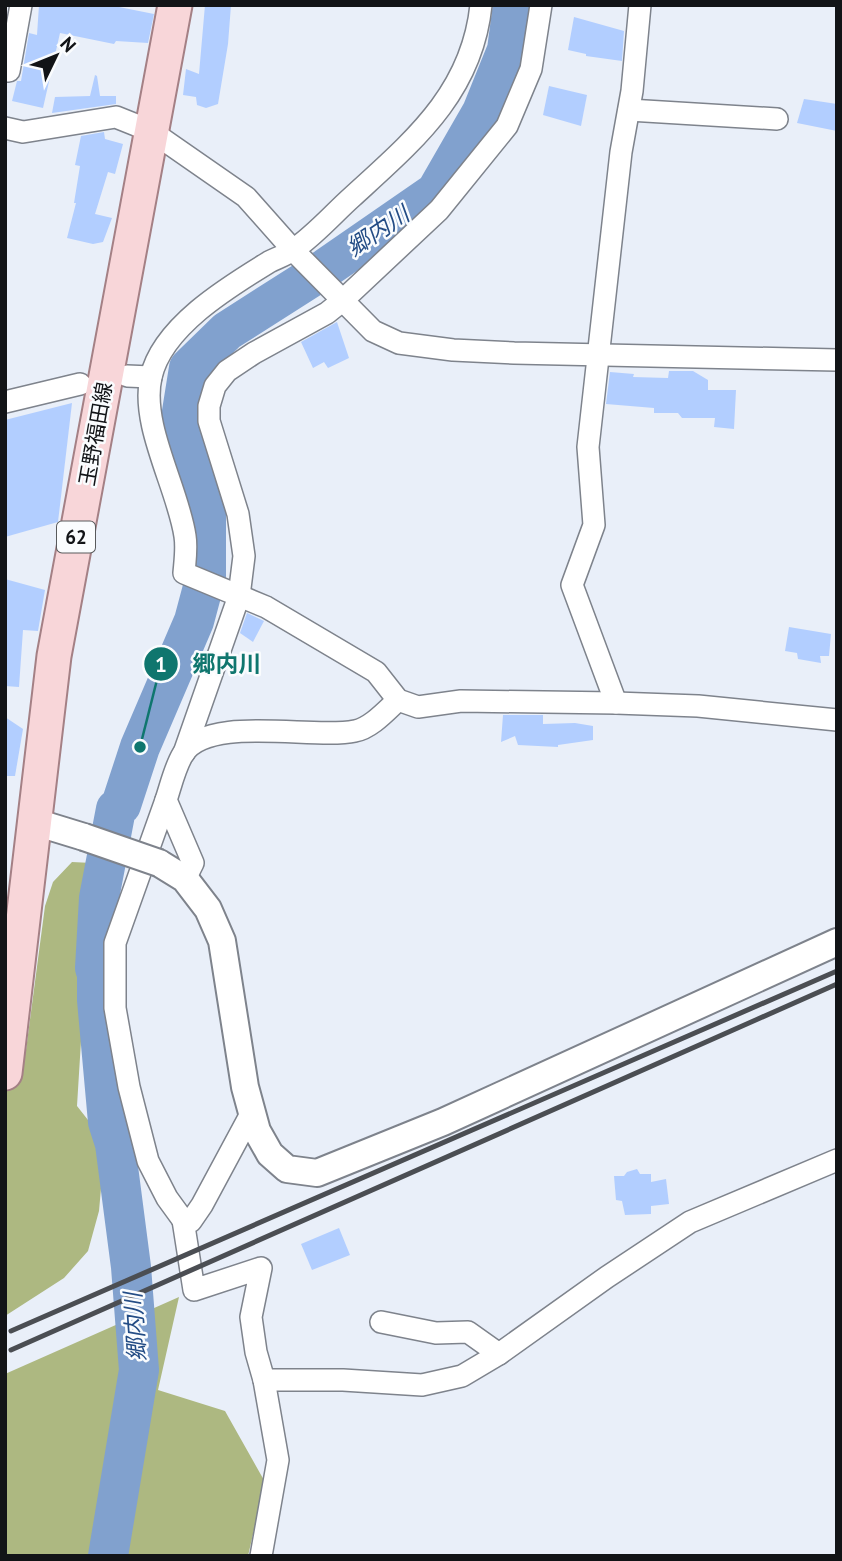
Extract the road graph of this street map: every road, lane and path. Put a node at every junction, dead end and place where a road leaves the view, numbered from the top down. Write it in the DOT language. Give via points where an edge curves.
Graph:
graph roads {
  1 [pos="21,5"];
  2 [pos="176,5"];
  3 [pos="481,5"];
  4 [pos="541,5"];
  5 [pos="640,5"];
  6 [pos="5,71"];
  7 [pos="629,110"];
  8 [pos="777,119"];
  9 [pos="5,128"];
  10 [pos="151,131"];
  11 [pos="297,254"];
  12 [pos="337,296"];
  13 [pos="600,356"];
  14 [pos="837,360"];
  15 [pos="127,376"];
  16 [pos="151,377"];
  17 [pos="80,384"];
  18 [pos="5,402"];
  19 [pos="235,594"];
  20 [pos="398,700"];
  21 [pos="616,703"];
  22 [pos="198,716"];
  23 [pos="837,720"];
  24 [pos="224,733"];
  25 [pos="184,753"];
  26 [pos="166,800"];
  27 [pos="35,822"];
  28 [pos="185,878"];
  29 [pos="837,942"];
  30 [pos="5,1073"];
  31 [pos="252,1112"];
  32 [pos="837,1160"];
  33 [pos="183,1220"];
  34 [pos="381,1322"];
  35 [pos="499,1354"];
  36 [pos="264,1380"];
  37 [pos="261,1556"];
  1 -- 6 [label="street" via="9,71"];
  2 -- 10 [label="main road, 玉野福田線 / 62"];
  3 -- 11 [label="street" via="469,58 430,123"];
  4 -- 12 [label="street" via="531,69 507,126 439,210"];
  5 -- 7 [label="street"];
  7 -- 8 [label="street"];
  7 -- 13 [label="street"];
  9 -- 10 [label="street" via="23,132 116,117"];
  10 -- 11 [label="street" via="246,197"];
  10 -- 27 [label="main road, 玉野福田線 / 62" via="54,656"];
  11 -- 12 [label="street"];
  11 -- 16 [label="street" via="226,289 179,327 164,346"];
  12 -- 13 [label="street" via="373,331 399,343 453,350"];
  12 -- 19 [label="street" via="327,313 254,353 227,371 215,386 209,421 239,514 244,556"];
  13 -- 14 [label="street"];
  13 -- 21 [label="street" via="588,447 594,525 572,585"];
  15 -- 16 [label="street"];
  16 -- 19 [label="street" via="149,409 186,537 184,573"];
  17 -- 18 [label="street"];
  19 -- 20 [label="street" via="267,607 376,673"];
  19 -- 22 [label="street"];
  20 -- 21 [label="street" via="418,707 461,701"];
  20 -- 24 [label="street" via="358,731"];
  21 -- 23 [label="street"];
  22 -- 24 [label="street"];
  22 -- 25 [label="street"];
  24 -- 25 [label="street" via="199,741"];
  25 -- 26 [label="street"];
  26 -- 28 [label="street" via="193,863"];
  26 -- 33 [label="street" via="115,943 115,1008 145,1150 167,1198"];
  27 -- 28 [label="street, bridge" via="159,863"];
  27 -- 30 [label="main road, 玉野福田線 / 62"];
  28 -- 31 [label="street" via="208,909 222,941"];
  29 -- 31 [label="street" via="443,1122 317,1173 287,1169 270,1154"];
  31 -- 33 [label="street" via="202,1205 191,1221"];
  32 -- 35 [label="street" via="690,1222"];
  33 -- 36 [label="street" via="194,1290 261,1268 251,1318"];
  34 -- 35 [label="street" via="436,1333 468,1332"];
  35 -- 36 [label="street" via="463,1376 422,1385"];
  36 -- 37 [label="street" via="278,1460"];
}
